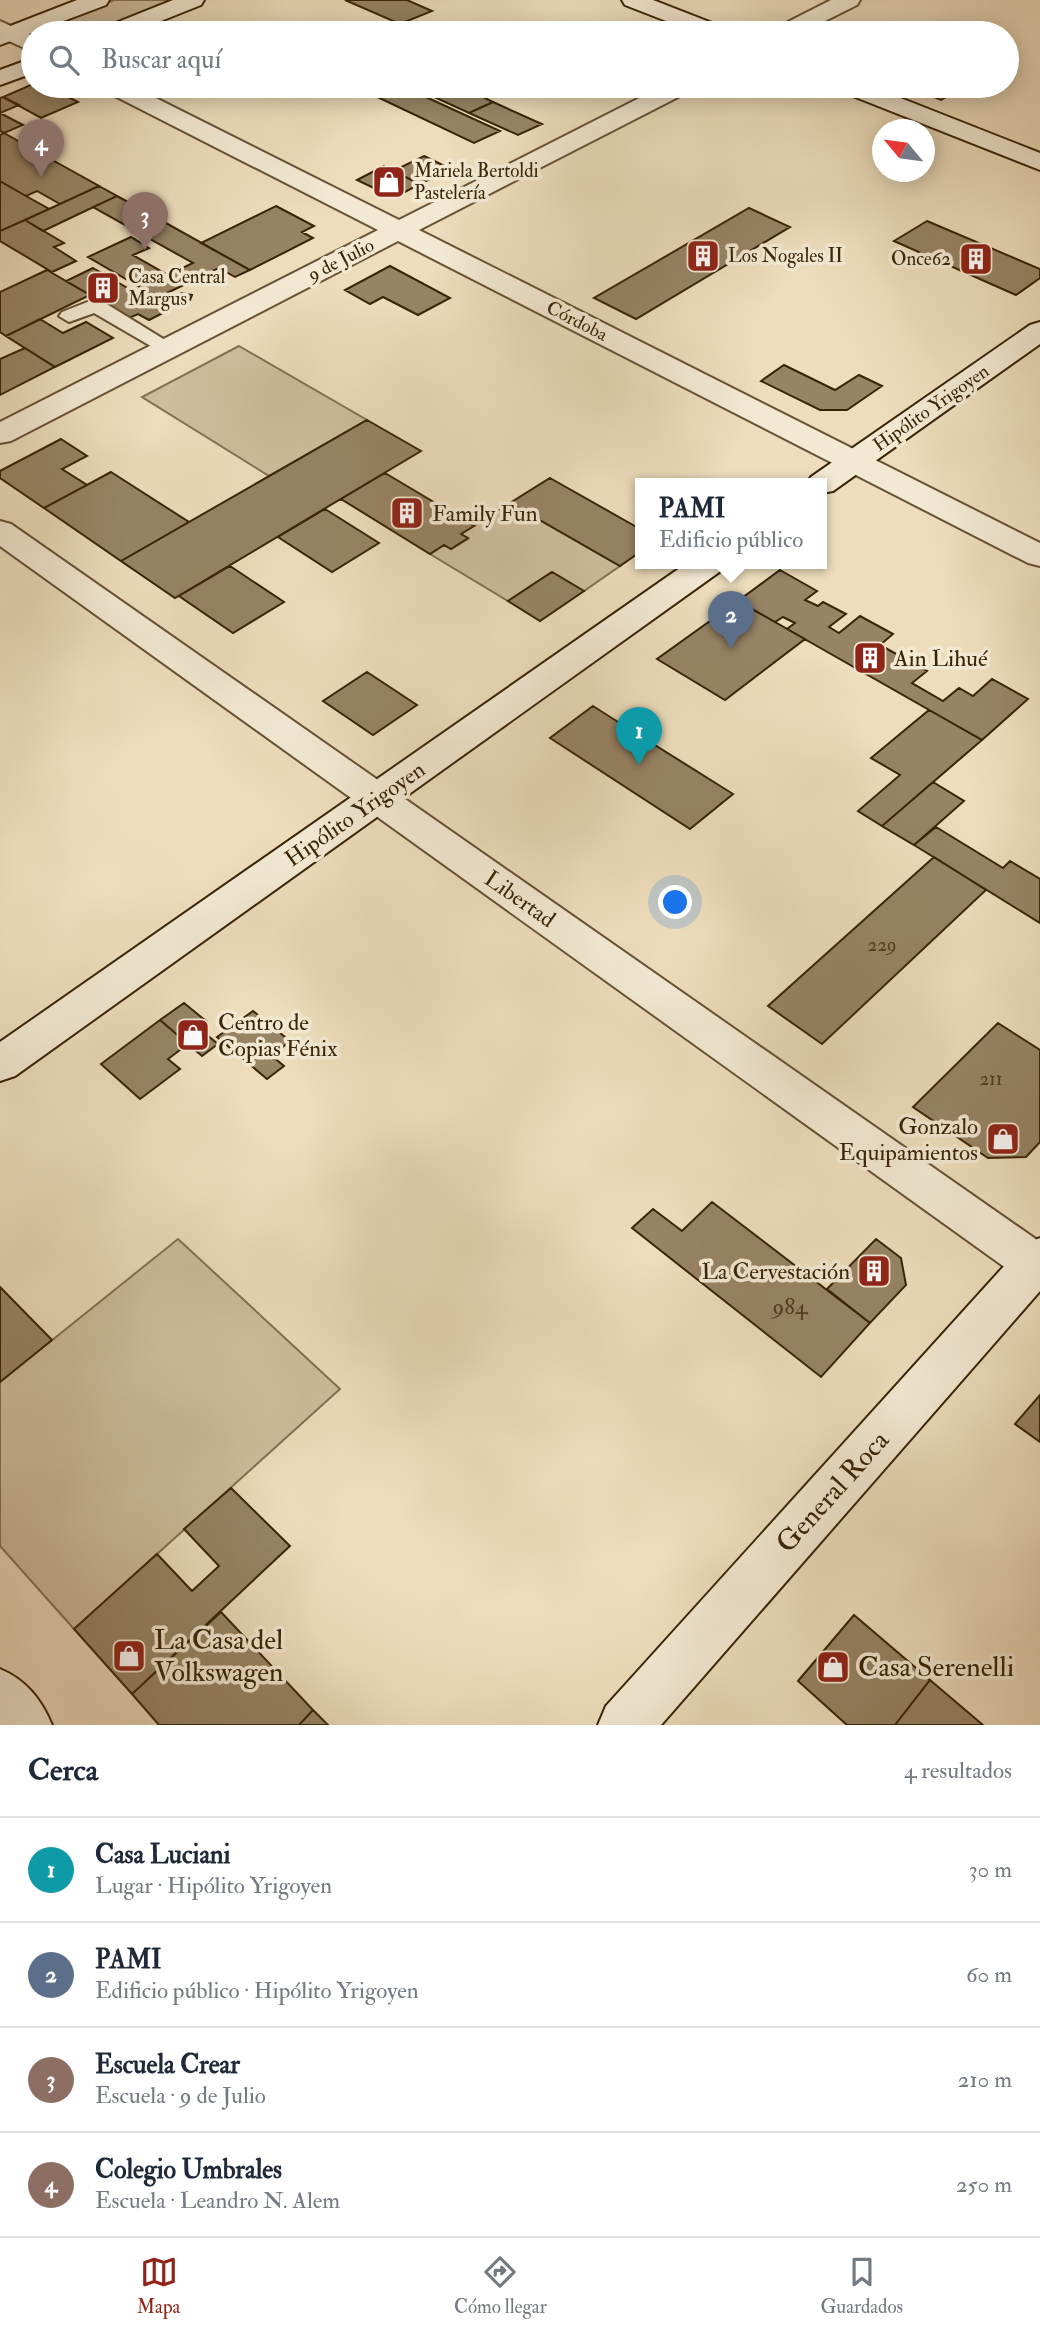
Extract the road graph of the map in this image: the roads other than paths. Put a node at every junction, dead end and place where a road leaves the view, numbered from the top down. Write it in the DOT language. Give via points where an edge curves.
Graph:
graph roads {
  1 [pos="98,0"];
  2 [pos="194,0"];
  3 [pos="633,0"];
  4 [pos="849,0"];
  5 [pos="38,21"];
  6 [pos="141,21"];
  7 [pos="686,21"];
  8 [pos="808,21"];
  9 [pos="21,27"];
  10 [pos="4,33"];
  11 [pos="21,40"];
  12 [pos="21,70"];
  13 [pos="0,78"];
  14 [pos="138,98"];
  15 [pos="657,98"];
  16 [pos="879,98"];
  17 [pos="1040,162"];
  18 [pos="398,230"];
  19 [pos="69,316"];
  20 [pos="1040,331"];
  21 [pos="167,348"];
  22 [pos="0,434"];
  23 [pos="854,462"];
  24 [pos="827,481"];
  25 [pos="0,531"];
  26 [pos="1040,556"];
  27 [pos="702,569"];
  28 [pos="378,798"];
  29 [pos="0,1064"];
  30 [pos="1038,1263"];
  31 [pos="0,1696"];
  32 [pos="25,1725"];
  33 [pos="625,1725"];
  1 -- 5 [label="street"];
  2 -- 6 [label="street"];
  3 -- 7 [label="street"];
  4 -- 8 [label="street"];
  9 -- 10 [label="street"];
  10 -- 11 [label="street"];
  12 -- 13 [label="street"];
  14 -- 18 [label="street, Córdoba"];
  15 -- 18 [label="street, 9 de Julio"];
  16 -- 17 [label="street"];
  18 -- 21 [label="street, 9 de Julio"];
  18 -- 23 [label="street, Córdoba"];
  19 -- 21 [label="lane" via="98,307"];
  20 -- 23 [label="street, Hipólito Yrigoyen"];
  21 -- 22 [label="street, 9 de Julio"];
  23 -- 24 [label="street, Hipólito Yrigoyen"];
  23 -- 26 [label="street, Córdoba"];
  25 -- 28 [label="street, Libertad"];
  27 -- 28 [label="street, Hipólito Yrigoyen"];
  28 -- 29 [label="street, Hipólito Yrigoyen"];
  28 -- 30 [label="street, Libertad"];
  30 -- 33 [label="street, General Roca"];
  31 -- 32 [label="street"];
}
